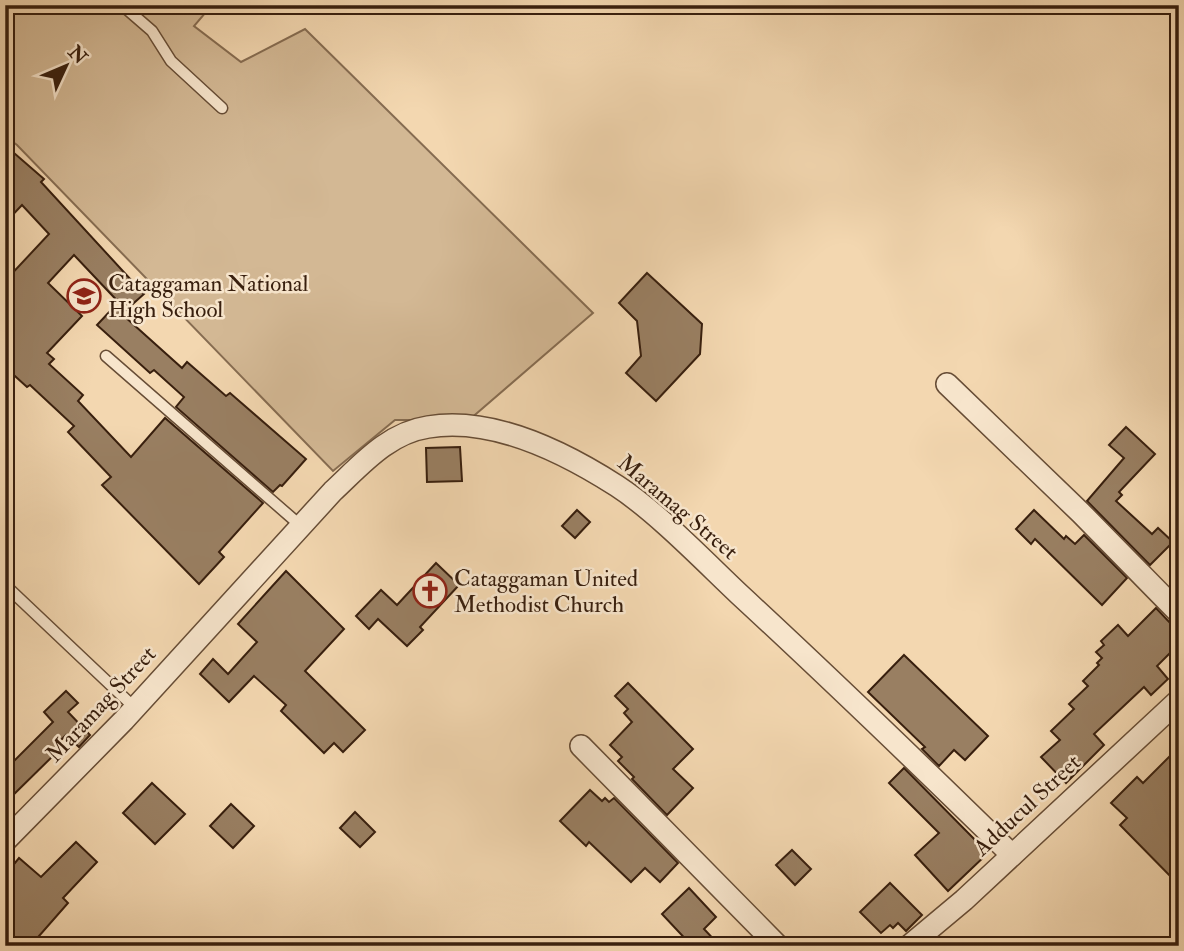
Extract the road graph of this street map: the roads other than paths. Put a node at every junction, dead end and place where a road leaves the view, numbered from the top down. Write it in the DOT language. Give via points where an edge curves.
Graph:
graph roads {
  1 [pos="122,5"];
  2 [pos="222,108"];
  3 [pos="107,356"];
  4 [pos="947,384"];
  5 [pos="301,526"];
  6 [pos="5,585"];
  7 [pos="1179,613"];
  8 [pos="1179,700"];
  9 [pos="135,708"];
  10 [pos="581,746"];
  11 [pos="5,841"];
  12 [pos="1012,855"];
  13 [pos="778,946"];
  14 [pos="909,946"];
  1 -- 2 [label="lane" via="152,31 171,61"];
  3 -- 5 [label="lane"];
  4 -- 7 [label="street"];
  5 -- 9 [label="street, Maramag Street"];
  5 -- 12 [label="street, Maramag Street" via="370,457 405,433 429,426 470,427 516,436 563,454 619,487 685,544"];
  6 -- 9 [label="lane"];
  8 -- 12 [label="street, Adducul Street"];
  9 -- 11 [label="street, Maramag Street"];
  10 -- 13 [label="street"];
  12 -- 14 [label="street, Adducul Street"];
}
